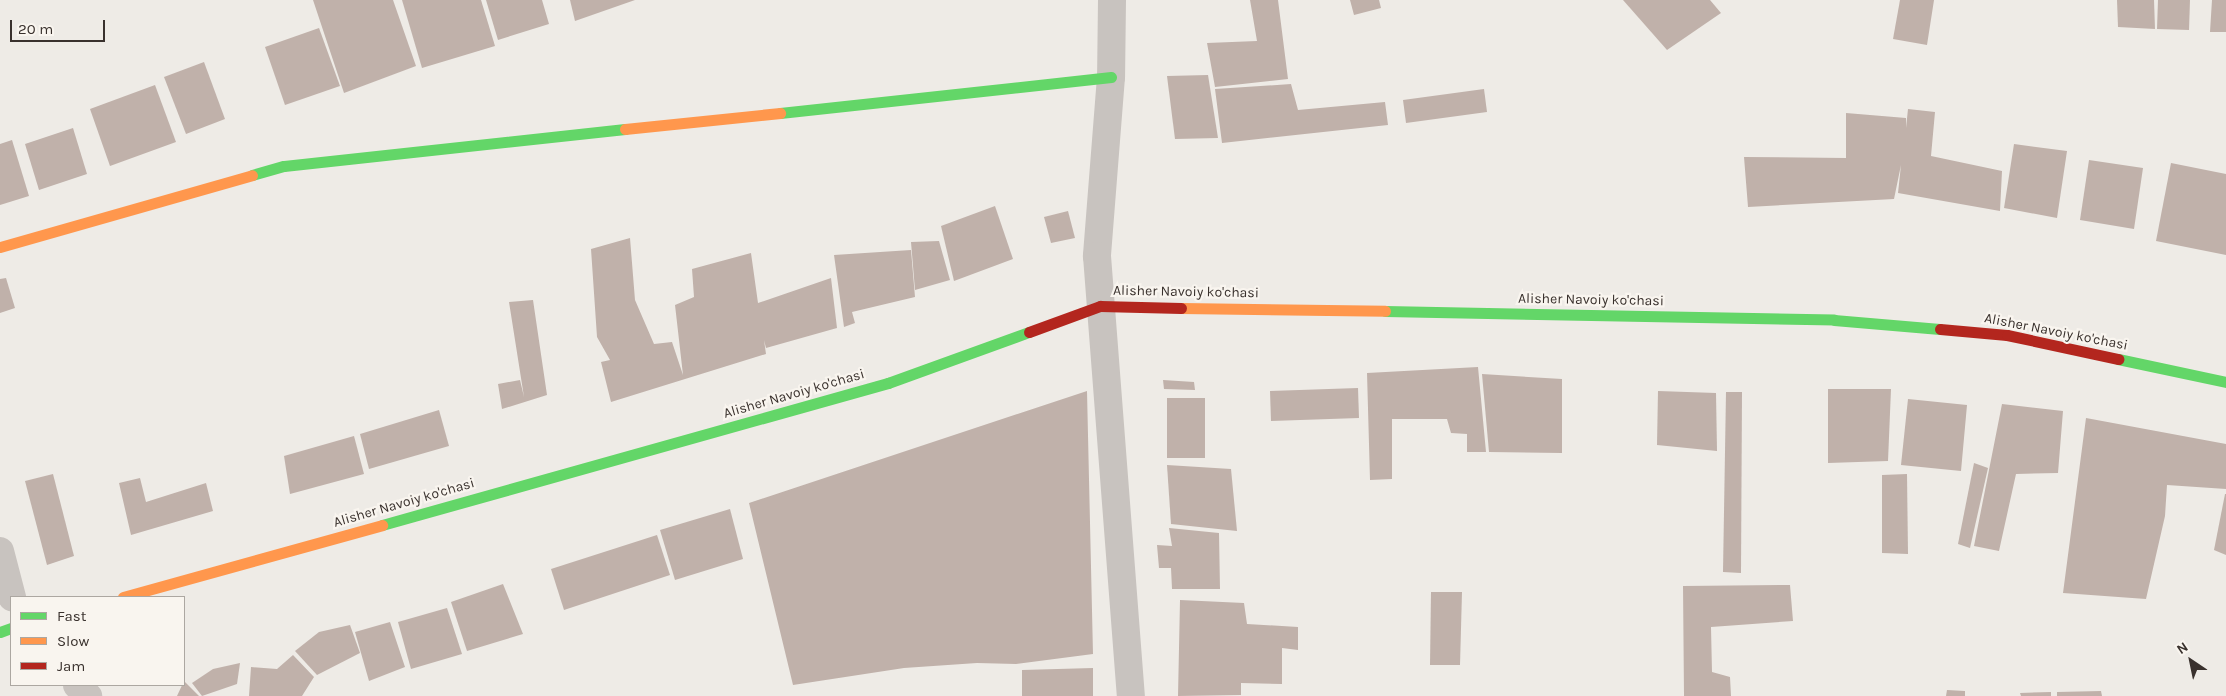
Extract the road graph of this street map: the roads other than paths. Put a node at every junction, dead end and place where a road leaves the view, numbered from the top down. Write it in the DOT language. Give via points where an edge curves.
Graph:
graph roads {
  1 [pos="1112,0"];
  2 [pos="1111,77"];
  3 [pos="0,247"];
  4 [pos="1100,306"];
  5 [pos="2226,382"];
  6 [pos="0,551"];
  7 [pos="12,596"];
  8 [pos="127,596"];
  9 [pos="78,686"];
  10 [pos="88,696"];
  11 [pos="1131,696"];
  1 -- 2 [label="street"];
  2 -- 3 [label="street" via="284,166"];
  2 -- 4 [label="street" via="1097,256"];
  4 -- 5 [label="street, Alisher Navoiy ko'chasi" via="1834,320 2007,335"];
  4 -- 8 [label="street, Alisher Navoiy ko'chasi" via="888,384"];
  4 -- 11 [label="street"];
  6 -- 7 [label="street"];
  9 -- 10 [label="street"];
}
